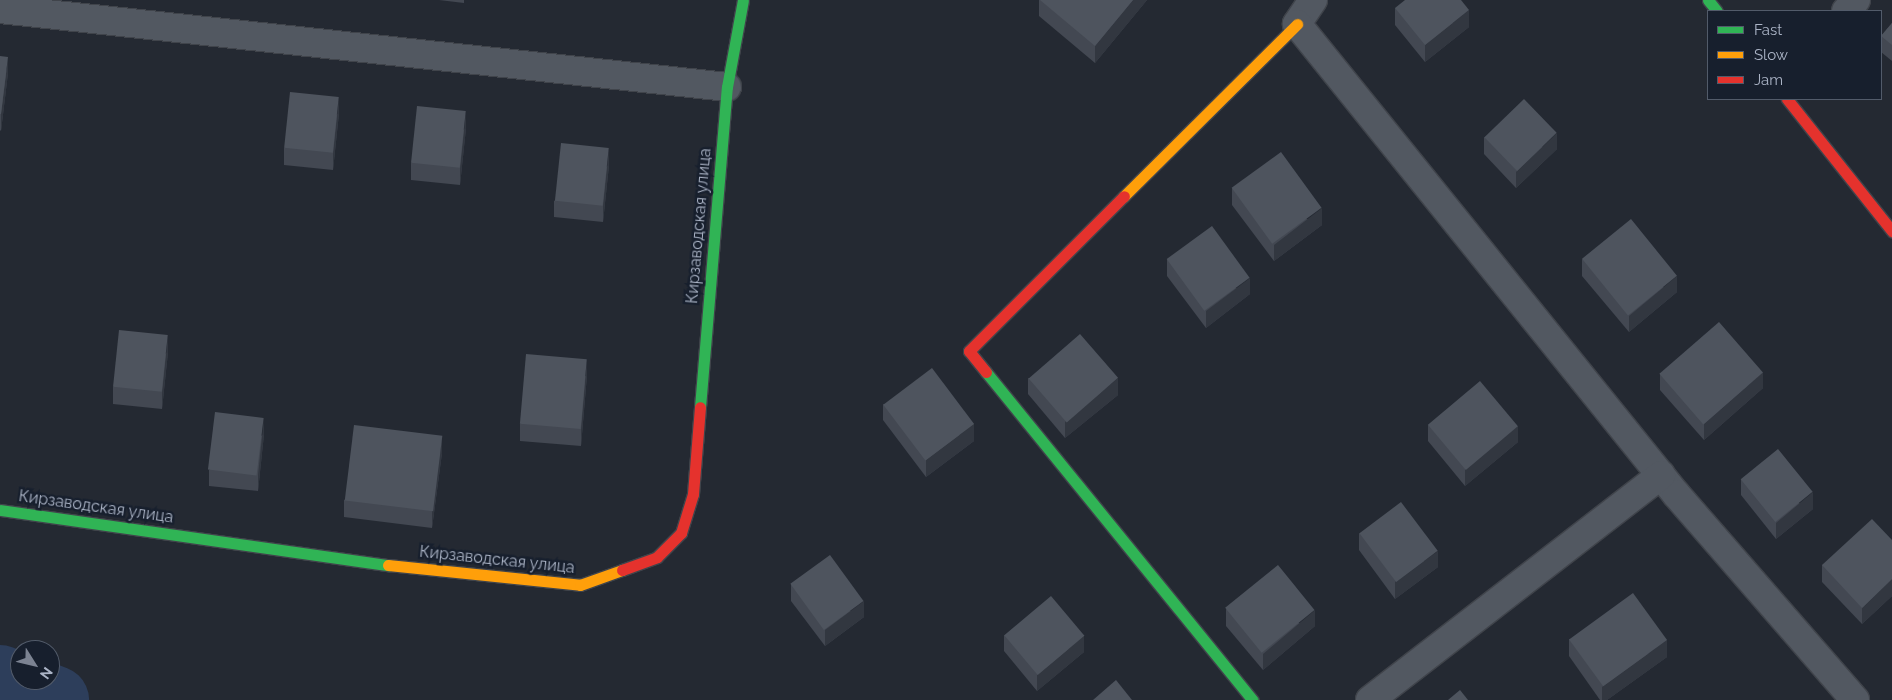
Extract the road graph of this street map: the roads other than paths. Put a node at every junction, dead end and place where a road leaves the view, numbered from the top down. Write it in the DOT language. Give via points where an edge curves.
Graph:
graph roads {
  1 [pos="743,0"];
  2 [pos="1313,0"];
  3 [pos="1708,0"];
  4 [pos="1856,0"];
  5 [pos="0,9"];
  6 [pos="1716,10"];
  7 [pos="1847,10"];
  8 [pos="1297,24"];
  9 [pos="727,88"];
  10 [pos="1788,100"];
  11 [pos="1892,231"];
  12 [pos="1661,475"];
  13 [pos="0,510"];
  14 [pos="1253,700"];
  15 [pos="1370,700"];
  16 [pos="1855,700"];
  1 -- 9 [label="street, Кирзаводская улица"];
  2 -- 8 [label="street"];
  3 -- 6 [label="street"];
  4 -- 7 [label="street"];
  5 -- 9 [label="street"];
  8 -- 12 [label="street"];
  8 -- 14 [label="street" via="969,352"];
  9 -- 13 [label="street, Кирзаводская улица" via="694,494 681,533 658,557 580,586 384,565"];
  10 -- 11 [label="street"];
  12 -- 15 [label="street"];
  12 -- 16 [label="street"];
}
